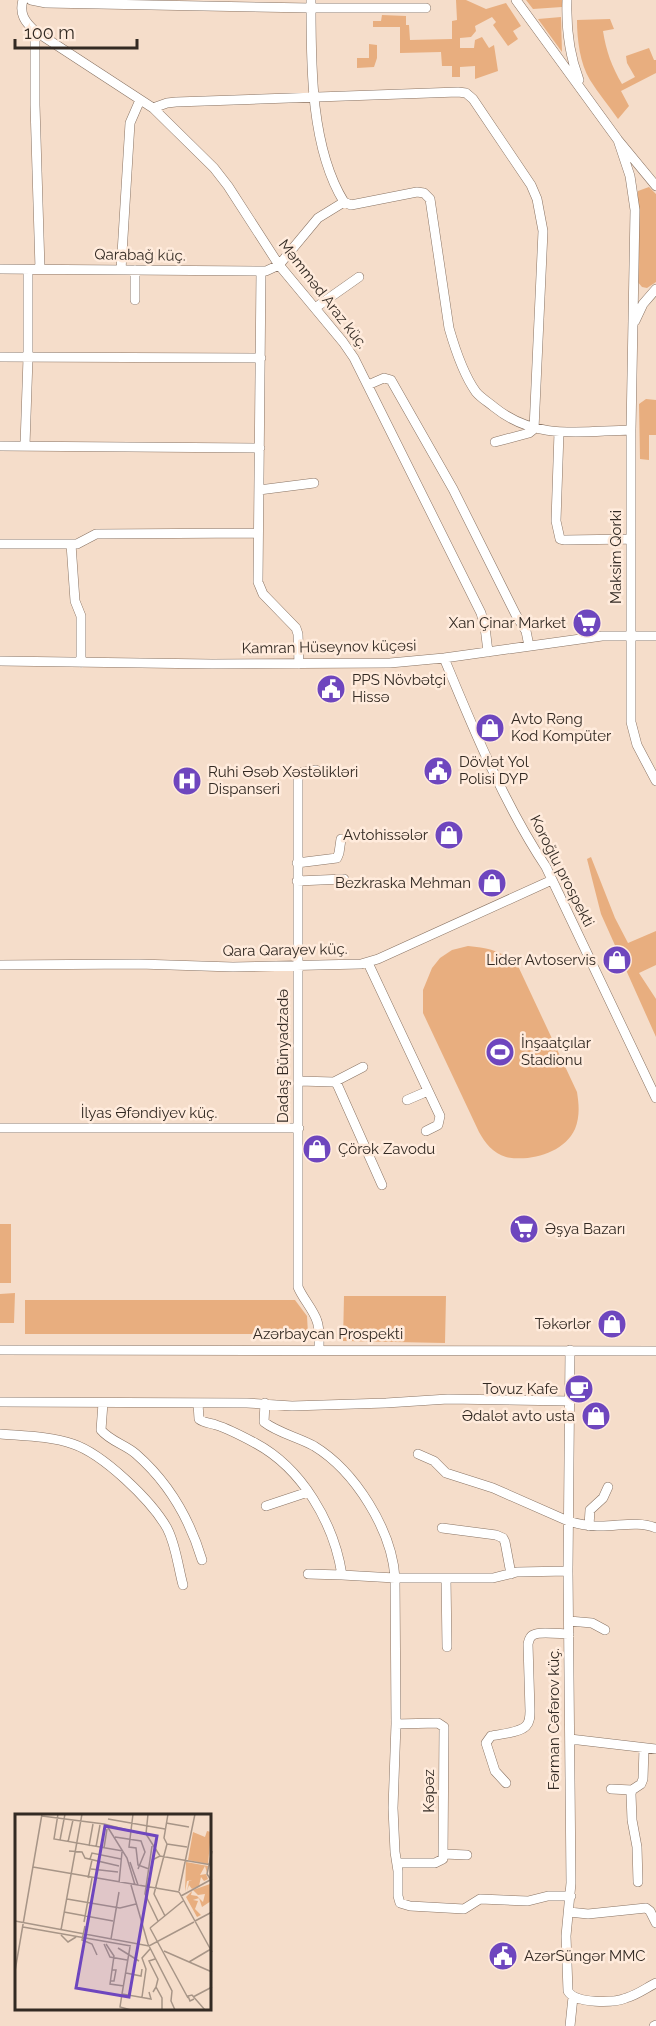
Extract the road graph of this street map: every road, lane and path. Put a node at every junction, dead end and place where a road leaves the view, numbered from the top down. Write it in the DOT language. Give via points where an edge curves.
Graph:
graph roads {
  1 [pos="23,0"];
  2 [pos="31,0"];
  3 [pos="516,0"];
  4 [pos="567,0"];
  5 [pos="311,4"];
  6 [pos="426,8"];
  7 [pos="35,31"];
  8 [pos="583,91"];
  9 [pos="314,96"];
  10 [pos="140,100"];
  11 [pos="153,108"];
  12 [pos="618,140"];
  13 [pos="656,186"];
  14 [pos="634,193"];
  15 [pos="344,202"];
  16 [pos="279,265"];
  17 [pos="0,269"];
  18 [pos="40,269"];
  19 [pos="28,270"];
  20 [pos="121,270"];
  21 [pos="135,270"];
  22 [pos="261,271"];
  23 [pos="359,277"];
  24 [pos="633,278"];
  25 [pos="656,289"];
  26 [pos="135,300"];
  27 [pos="315,308"];
  28 [pos="632,328"];
  29 [pos="0,357"];
  30 [pos="28,358"];
  31 [pos="261,358"];
  32 [pos="368,385"];
  33 [pos="534,429"];
  34 [pos="631,430"];
  35 [pos="558,432"];
  36 [pos="495,442"];
  37 [pos="25,445"];
  38 [pos="0,446"];
  39 [pos="260,448"];
  40 [pos="314,483"];
  41 [pos="259,490"];
  42 [pos="258,533"];
  43 [pos="631,539"];
  44 [pos="0,543"];
  45 [pos="71,544"];
  46 [pos="632,635"];
  47 [pos="656,636"];
  48 [pos="530,646"];
  49 [pos="488,652"];
  50 [pos="444,658"];
  51 [pos="0,661"];
  52 [pos="81,663"];
  53 [pos="299,664"];
  54 [pos="316,770"];
  55 [pos="656,781"];
  56 [pos="341,839"];
  57 [pos="297,862"];
  58 [pos="344,879"];
  59 [pos="552,880"];
  60 [pos="297,881"];
  61 [pos="368,963"];
  62 [pos="0,965"];
  63 [pos="297,965"];
  64 [pos="363,1067"];
  65 [pos="299,1081"];
  66 [pos="334,1082"];
  67 [pos="428,1091"];
  68 [pos="656,1098"];
  69 [pos="407,1100"];
  70 [pos="0,1128"];
  71 [pos="299,1128"];
  72 [pos="426,1131"];
  73 [pos="382,1185"];
  74 [pos="319,1349"];
  75 [pos="0,1350"];
  76 [pos="570,1350"];
  77 [pos="656,1351"];
  78 [pos="570,1401"];
  79 [pos="0,1402"];
  80 [pos="104,1403"];
  81 [pos="198,1403"];
  82 [pos="265,1404"];
  83 [pos="0,1434"];
  84 [pos="418,1454"];
  85 [pos="608,1487"];
  86 [pos="308,1492"];
  87 [pos="266,1506"];
  88 [pos="568,1521"];
  89 [pos="589,1526"];
  90 [pos="442,1527"];
  91 [pos="656,1528"];
  92 [pos="202,1560"];
  93 [pos="568,1571"];
  94 [pos="308,1574"];
  95 [pos="511,1574"];
  96 [pos="342,1575"];
  97 [pos="395,1578"];
  98 [pos="446,1578"];
  99 [pos="183,1585"];
  100 [pos="569,1621"];
  101 [pos="605,1630"];
  102 [pos="569,1634"];
  103 [pos="447,1647"];
  104 [pos="396,1724"];
  105 [pos="570,1739"];
  106 [pos="644,1748"];
  107 [pos="656,1749"];
  108 [pos="506,1783"];
  109 [pos="611,1789"];
  110 [pos="632,1790"];
  111 [pos="444,1854"];
  112 [pos="467,1855"];
  113 [pos="398,1863"];
  114 [pos="638,1882"];
  115 [pos="571,1896"];
  116 [pos="569,1912"];
  117 [pos="656,1923"];
  118 [pos="656,1983"];
  119 [pos="573,1997"];
  120 [pos="570,2026"];
  1 -- 7 [label="street" via="22,14"];
  2 -- 5 [label="street"];
  3 -- 8 [label="street"];
  4 -- 8 [label="street" via="569,47"];
  5 -- 6 [label="street"];
  5 -- 9 [label="street"];
  7 -- 10 [label="street, Məmməd Araz küç."];
  7 -- 18 [label="street"];
  8 -- 12 [label="street"];
  9 -- 11 [label="street" via="167,103"];
  9 -- 15 [label="street" via="322,149"];
  9 -- 33 [label="street" via="466,93 531,185 543,231"];
  10 -- 11 [label="street, Məmməd Araz küç."];
  10 -- 20 [label="street" via="130,123"];
  11 -- 16 [label="street, Məmməd Araz küç." via="214,168"];
  12 -- 13 [label="street"];
  12 -- 14 [label="street, Maksim Qorki"];
  13 -- 14 [label="street" via="642,185"];
  14 -- 24 [label="street, Maksim Qorki"];
  15 -- 16 [label="street" via="318,218"];
  15 -- 33 [label="street" via="351,205 417,192 430,199 454,346 477,394 505,416"];
  16 -- 22 [label="street, Qarabağ küç."];
  16 -- 27 [label="street, Məmməd Araz küç."];
  17 -- 19 [label="street, Qarabağ küç."];
  18 -- 19 [label="street, Qarabağ küç."];
  18 -- 20 [label="street, Qarabağ küç."];
  19 -- 30 [label="street"];
  20 -- 21 [label="street, Qarabağ küç."];
  21 -- 22 [label="street, Qarabağ küç."];
  21 -- 26 [label="street"];
  22 -- 31 [label="street"];
  23 -- 27 [label="street"];
  24 -- 25 [label="street" via="640,294"];
  24 -- 28 [label="street, Maksim Qorki"];
  25 -- 28 [label="street" via="639,309"];
  27 -- 32 [label="street, Məmməd Araz küç." via="343,342"];
  28 -- 34 [label="street, Maksim Qorki"];
  29 -- 30 [label="street"];
  30 -- 31 [label="street"];
  30 -- 37 [label="street"];
  31 -- 39 [label="street"];
  32 -- 48 [label="street" via="384,378 391,380 453,489 526,631"];
  32 -- 49 [label="street, Məmməd Araz küç." via="482,613"];
  33 -- 35 [label="street"];
  33 -- 36 [label="street"];
  34 -- 35 [label="street"];
  34 -- 43 [label="street, Maksim Qorki"];
  35 -- 43 [label="street" via="556,521 560,539"];
  37 -- 38 [label="street"];
  37 -- 39 [label="street"];
  39 -- 41 [label="street"];
  40 -- 41 [label="street"];
  41 -- 42 [label="street"];
  42 -- 45 [label="street" via="96,534"];
  42 -- 53 [label="street" via="259,589 296,628"];
  43 -- 46 [label="street, Maksim Qorki"];
  44 -- 45 [label="street"];
  45 -- 52 [label="street" via="75,602 81,616"];
  46 -- 47 [label="street, Kamran Hüseynov küçəsi"];
  46 -- 48 [label="street, Kamran Hüseynov küçəsi"];
  46 -- 55 [label="street, Maksim Qorki" via="633,734"];
  48 -- 49 [label="street, Kamran Hüseynov küçəsi"];
  49 -- 50 [label="street, Kamran Hüseynov küçəsi"];
  50 -- 53 [label="street, Kamran Hüseynov küçəsi"];
  50 -- 59 [label="street, Koroğlu prospekti" via="472,728 528,841"];
  51 -- 52 [label="street, Kamran Hüseynov küçəsi"];
  52 -- 53 [label="street, Kamran Hüseynov küçəsi"];
  54 -- 57 [label="street, Dadaş Bünyadzadə" via="299,774"];
  56 -- 57 [label="street" via="337,858"];
  57 -- 60 [label="street, Dadaş Bünyadzadə"];
  58 -- 60 [label="street"];
  59 -- 61 [label="street, Qara Qarayev küç."];
  59 -- 68 [label="street, Koroğlu prospekti"];
  60 -- 63 [label="street, Dadaş Bünyadzadə"];
  61 -- 63 [label="street, Qara Qarayev küç."];
  61 -- 67 [label="street"];
  62 -- 63 [label="street, Qara Qarayev küç."];
  63 -- 65 [label="street, Dadaş Bünyadzadə"];
  64 -- 66 [label="street"];
  65 -- 66 [label="street"];
  65 -- 71 [label="street, Dadaş Bünyadzadə"];
  66 -- 73 [label="street"];
  67 -- 69 [label="street"];
  67 -- 72 [label="street" via="440,1122"];
  70 -- 71 [label="street, İlyas Əfəndiyev küç."];
  71 -- 74 [label="street, Dadaş Bünyadzadə" via="298,1287 317,1318"];
  74 -- 75 [label="street, Azərbaycan Prospekti"];
  74 -- 76 [label="street, Azərbaycan Prospekti"];
  76 -- 77 [label="street, Azərbaycan Prospekti"];
  76 -- 78 [label="street, Fərman Cəfərov küç."];
  78 -- 82 [label="street" via="448,1399 318,1406"];
  78 -- 88 [label="street, Fərman Cəfərov küç."];
  79 -- 80 [label="street"];
  80 -- 81 [label="street"];
  80 -- 92 [label="street" via="101,1431 133,1451 167,1488 190,1527"];
  81 -- 82 [label="street"];
  81 -- 86 [label="street" via="199,1419 238,1434 273,1454"];
  82 -- 97 [label="street" via="264,1422 316,1447 353,1480 388,1544"];
  83 -- 99 [label="street" via="71,1443 119,1474 167,1528"];
  84 -- 88 [label="street" via="434,1461 446,1473 493,1488"];
  85 -- 89 [label="street" via="590,1510"];
  86 -- 87 [label="street"];
  86 -- 96 [label="street" via="326,1520"];
  88 -- 89 [label="street"];
  88 -- 93 [label="street, Fərman Cəfərov küç."];
  89 -- 91 [label="street" via="639,1524"];
  90 -- 95 [label="street" via="503,1538"];
  93 -- 95 [label="street"];
  93 -- 100 [label="street, Fərman Cəfərov küç."];
  94 -- 96 [label="street"];
  95 -- 98 [label="street"];
  96 -- 97 [label="street"];
  97 -- 98 [label="street"];
  97 -- 104 [label="street"];
  98 -- 103 [label="street"];
  100 -- 101 [label="street" via="592,1623"];
  100 -- 102 [label="street, Fərman Cəfərov küç."];
  102 -- 105 [label="street, Fərman Cəfərov küç."];
  102 -- 108 [label="street" via="539,1633 530,1638 529,1721 520,1729 491,1736 486,1743 495,1771"];
  104 -- 111 [label="street, Kəpəz" via="444,1726"];
  104 -- 113 [label="street" via="393,1808"];
  105 -- 106 [label="street"];
  105 -- 115 [label="street, Fərman Cəfərov küç."];
  106 -- 107 [label="street"];
  106 -- 110 [label="street" via="643,1779"];
  109 -- 110 [label="street"];
  110 -- 114 [label="street"];
  111 -- 112 [label="street"];
  111 -- 113 [label="street" via="435,1863"];
  113 -- 115 [label="street" via="398,1900 405,1905 464,1909 480,1899 528,1901"];
  115 -- 116 [label="street, Fərman Cəfərov küç."];
  116 -- 117 [label="street" via="588,1914 642,1908 650,1911"];
  116 -- 119 [label="street, Fərman Cəfərov küç." via="568,1991"];
  118 -- 119 [label="street" via="617,2001"];
  119 -- 120 [label="street, Fərman Cəfərov küç."];
}
